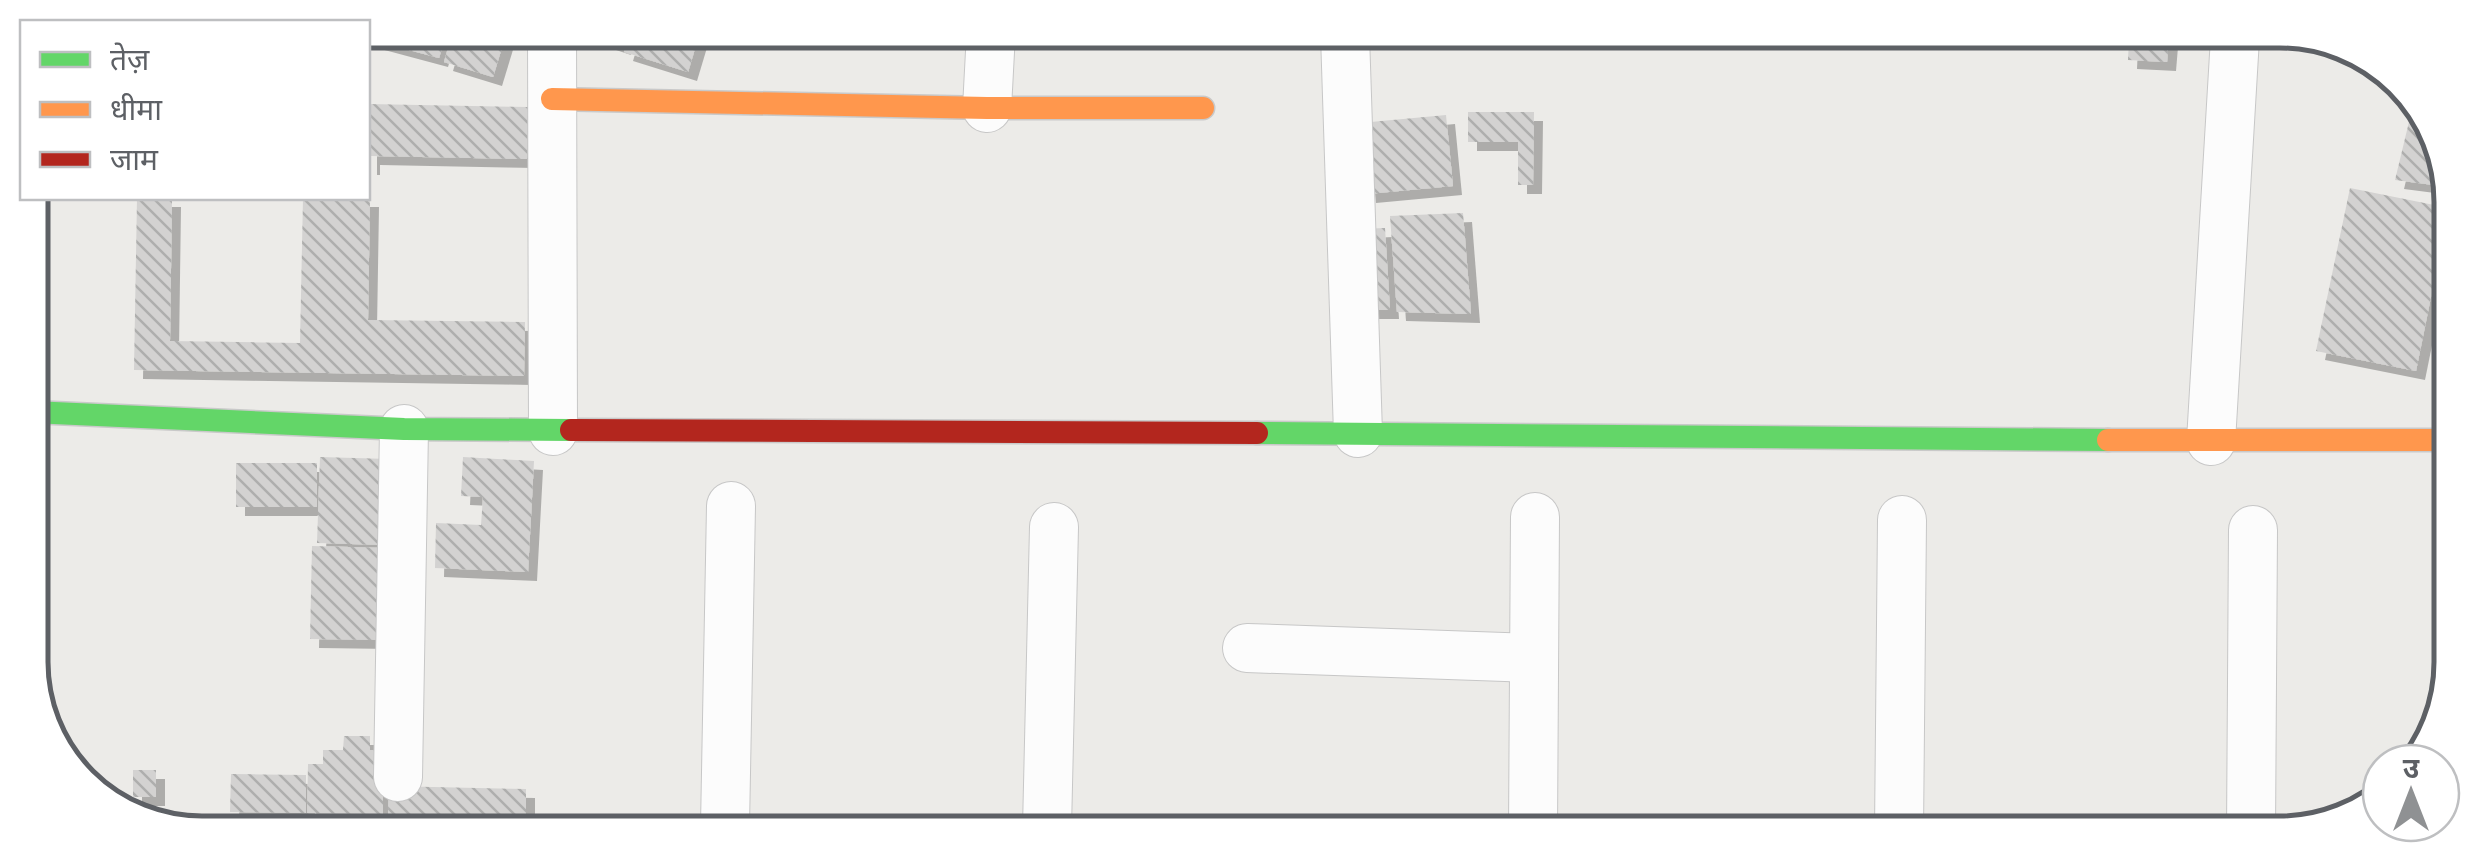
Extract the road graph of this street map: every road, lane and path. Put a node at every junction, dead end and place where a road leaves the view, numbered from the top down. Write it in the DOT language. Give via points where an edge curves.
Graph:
graph roads {
  1 [pos="552,48"];
  2 [pos="989,48"];
  3 [pos="1346,48"];
  4 [pos="2235,48"];
  5 [pos="552,99"];
  6 [pos="987,108"];
  7 [pos="1203,108"];
  8 [pos="48,413"];
  9 [pos="404,429"];
  10 [pos="554,430"];
  11 [pos="1358,432"];
  12 [pos="2434,440"];
  13 [pos="2211,441"];
  14 [pos="731,506"];
  15 [pos="1535,516"];
  16 [pos="1902,520"];
  17 [pos="1054,527"];
  18 [pos="2254,530"];
  19 [pos="1247,648"];
  20 [pos="1534,658"];
  21 [pos="398,777"];
  22 [pos="1533,815"];
  23 [pos="1899,815"];
  24 [pos="2250,815"];
  25 [pos="725,816"];
  26 [pos="1047,816"];
  1 -- 5 [label="street"];
  2 -- 6 [label="street"];
  3 -- 11 [label="street"];
  4 -- 13 [label="street"];
  5 -- 6 [label="street"];
  5 -- 10 [label="street"];
  6 -- 7 [label="street"];
  8 -- 9 [label="street"];
  9 -- 10 [label="street"];
  9 -- 21 [label="street"];
  10 -- 11 [label="street"];
  11 -- 13 [label="street"];
  12 -- 13 [label="street"];
  14 -- 25 [label="street"];
  15 -- 20 [label="street"];
  16 -- 23 [label="street"];
  17 -- 26 [label="street"];
  18 -- 24 [label="street"];
  19 -- 20 [label="street"];
  20 -- 22 [label="street"];
}
